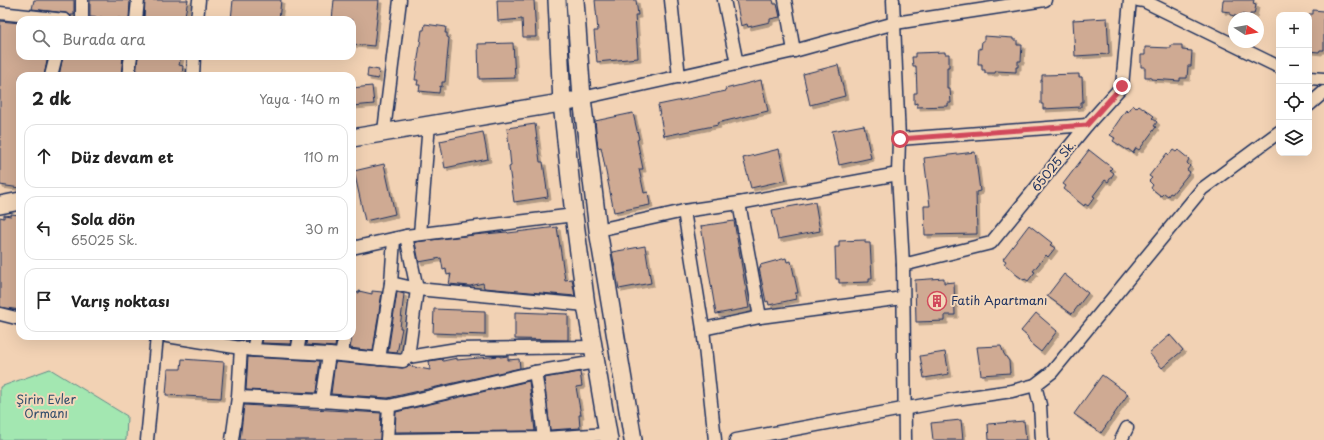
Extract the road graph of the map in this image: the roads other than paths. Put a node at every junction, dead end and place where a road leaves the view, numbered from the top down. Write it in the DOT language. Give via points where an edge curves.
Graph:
graph roads {
  1 [pos="82,0"];
  2 [pos="138,0"];
  3 [pos="199,0"];
  4 [pos="400,0"];
  5 [pos="557,0"];
  6 [pos="575,0"];
  7 [pos="671,0"];
  8 [pos="724,0"];
  9 [pos="785,0"];
  10 [pos="894,0"];
  11 [pos="1044,0"];
  12 [pos="1130,0"];
  13 [pos="1138,0"];
  14 [pos="0,13"];
  15 [pos="28,16"];
  16 [pos="82,16"];
  17 [pos="136,16"];
  18 [pos="197,16"];
  19 [pos="895,23"];
  20 [pos="794,51"];
  21 [pos="55,60"];
  22 [pos="130,60"];
  23 [pos="194,60"];
  24 [pos="736,64"];
  25 [pos="1276,66"];
  26 [pos="52,72"];
  27 [pos="129,72"];
  28 [pos="193,72"];
  29 [pos="679,77"];
  30 [pos="1312,78"];
  31 [pos="1324,79"];
  32 [pos="1324,92"];
  33 [pos="582,98"];
  34 [pos="1312,102"];
  35 [pos="562,103"];
  36 [pos="429,124"];
  37 [pos="1087,125"];
  38 [pos="384,131"];
  39 [pos="1276,134"];
  40 [pos="356,137"];
  41 [pos="900,139"];
  42 [pos="898,174"];
  43 [pos="16,202"];
  44 [pos="739,204"];
  45 [pos="0,205"];
  46 [pos="684,211"];
  47 [pos="574,215"];
  48 [pos="598,230"];
  49 [pos="420,234"];
  50 [pos="406,236"];
  51 [pos="394,239"];
  52 [pos="356,250"];
  53 [pos="903,265"];
  54 [pos="390,283"];
  55 [pos="417,289"];
  56 [pos="903,298"];
  57 [pos="586,305"];
  58 [pos="0,314"];
  59 [pos="760,317"];
  60 [pos="16,318"];
  61 [pos="703,329"];
  62 [pos="157,340"];
  63 [pos="191,340"];
  64 [pos="255,340"];
  65 [pos="300,340"];
  66 [pos="344,340"];
  67 [pos="241,347"];
  68 [pos="253,350"];
  69 [pos="298,352"];
  70 [pos="329,354"];
  71 [pos="594,354"];
  72 [pos="341,355"];
  73 [pos="408,357"];
  74 [pos="379,359"];
  75 [pos="534,372"];
  76 [pos="1036,385"];
  77 [pos="238,397"];
  78 [pos="322,401"];
  79 [pos="389,406"];
  80 [pos="904,409"];
  81 [pos="1127,428"];
  82 [pos="609,437"];
  83 [pos="544,439"];
  84 [pos="147,440"];
  85 [pos="232,440"];
  86 [pos="387,440"];
  87 [pos="633,440"];
  88 [pos="715,440"];
  89 [pos="736,440"];
  90 [pos="905,440"];
  91 [pos="1042,440"];
  92 [pos="1121,440"];
  1 -- 16 [label="street"];
  2 -- 17 [label="street"];
  3 -- 18 [label="street"];
  4 -- 38 [label="street"];
  5 -- 35 [label="main road"];
  6 -- 33 [label="main road"];
  7 -- 29 [label="street"];
  8 -- 24 [label="street"];
  9 -- 20 [label="street"];
  10 -- 19 [label="street"];
  11 -- 19 [label="street"];
  12 -- 37 [label="street, 65025 Sk." via="1122,86"];
  13 -- 25 [label="street"];
  14 -- 15 [label="street"];
  19 -- 20 [label="street"];
  19 -- 41 [label="street"];
  20 -- 24 [label="street"];
  21 -- 26 [label="street"];
  22 -- 27 [label="street"];
  23 -- 28 [label="street"];
  24 -- 29 [label="street"];
  29 -- 33 [label="street"];
  30 -- 31 [label="street"];
  32 -- 34 [label="street"];
  33 -- 35 [label="main road"];
  33 -- 48 [label="main road"];
  35 -- 36 [label="main road"];
  35 -- 47 [label="main road"];
  36 -- 38 [label="main road"];
  36 -- 49 [label="street"];
  37 -- 41 [label="street"];
  37 -- 53 [label="street, 65025 Sk." via="991,243"];
  38 -- 40 [label="main road"];
  39 -- 76 [label="street" via="1202,190 1052,372"];
  41 -- 42 [label="street"];
  42 -- 44 [label="street"];
  42 -- 53 [label="street"];
  43 -- 45 [label="main road"];
  44 -- 46 [label="street"];
  44 -- 59 [label="street"];
  46 -- 48 [label="street"];
  46 -- 61 [label="street"];
  47 -- 49 [label="street"];
  47 -- 57 [label="main road"];
  48 -- 87 [label="main road"];
  49 -- 50 [label="street"];
  50 -- 51 [label="street"];
  50 -- 55 [label="street"];
  51 -- 52 [label="street"];
  51 -- 54 [label="street"];
  53 -- 56 [label="street"];
  54 -- 55 [label="street"];
  54 -- 74 [label="street"];
  55 -- 57 [label="street"];
  55 -- 73 [label="street"];
  56 -- 59 [label="street"];
  56 -- 80 [label="street"];
  57 -- 71 [label="main road"];
  58 -- 60 [label="street"];
  59 -- 61 [label="street"];
  61 -- 88 [label="street"];
  62 -- 84 [label="street"];
  63 -- 67 [label="street"];
  64 -- 68 [label="street"];
  65 -- 69 [label="street"];
  66 -- 72 [label="street"];
  67 -- 68 [label="street"];
  67 -- 77 [label="street"];
  68 -- 69 [label="street"];
  69 -- 70 [label="street"];
  70 -- 72 [label="street"];
  70 -- 78 [label="street"];
  71 -- 73 [label="street" via="457,349"];
  71 -- 75 [label="street"];
  71 -- 82 [label="main road"];
  72 -- 74 [label="street"];
  73 -- 74 [label="street" via="403,361"];
  75 -- 79 [label="street"];
  75 -- 83 [label="street"];
  76 -- 80 [label="street"];
  76 -- 91 [label="street"];
  77 -- 78 [label="street"];
  77 -- 85 [label="street"];
  78 -- 79 [label="street"];
  79 -- 86 [label="street"];
  80 -- 89 [label="street"];
  80 -- 90 [label="street"];
  81 -- 92 [label="street"];
  82 -- 83 [label="street"];
  83 -- 86 [label="street"];
}
